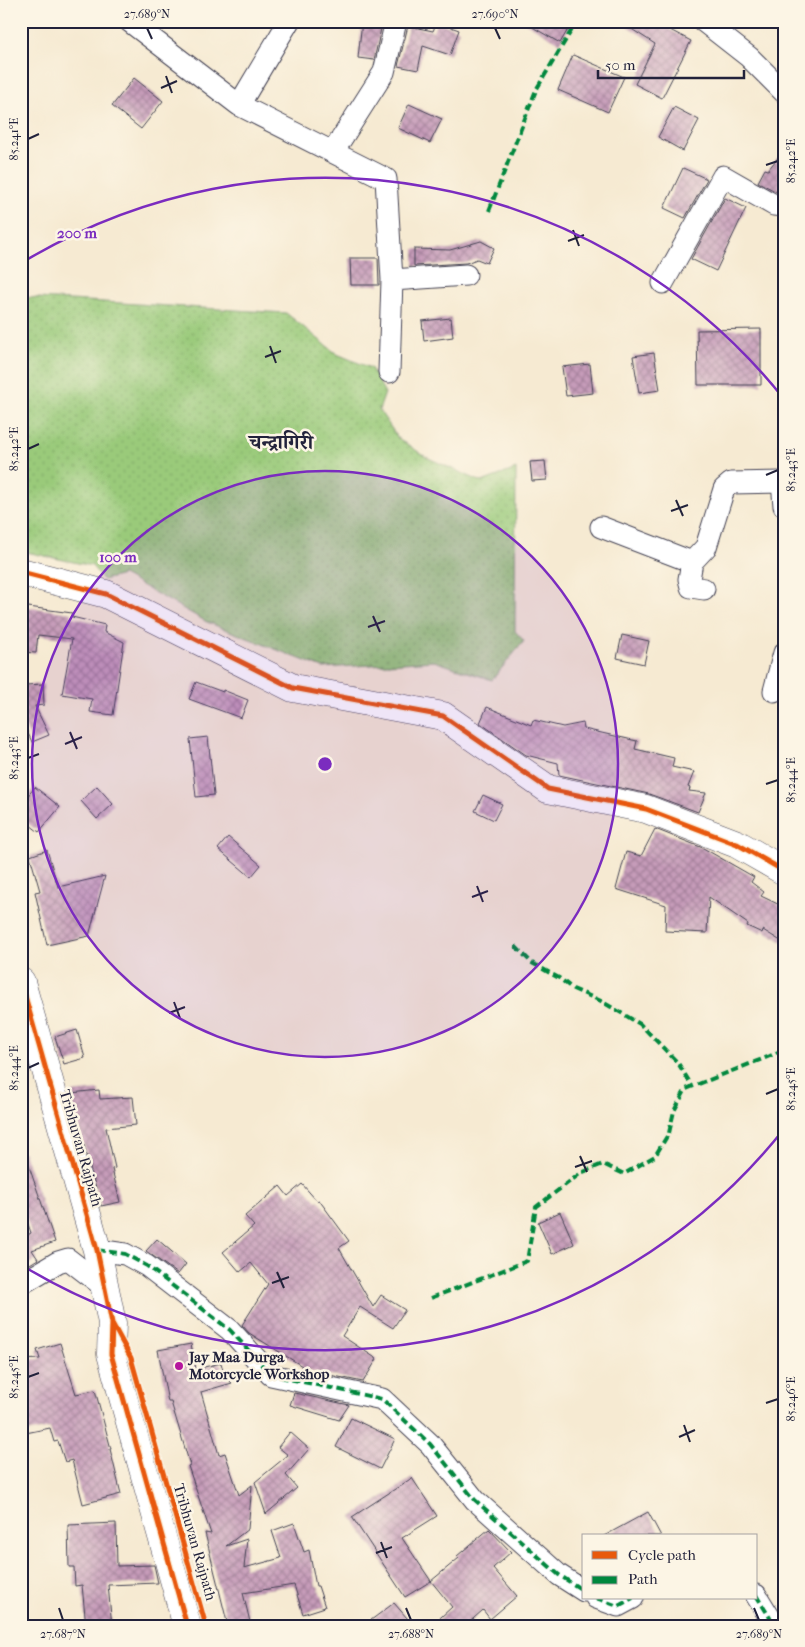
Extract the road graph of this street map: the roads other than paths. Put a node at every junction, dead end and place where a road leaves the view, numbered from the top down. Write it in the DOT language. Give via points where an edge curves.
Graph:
graph roads {
  1 [pos="130,21"];
  2 [pos="289,21"];
  3 [pos="396,21"];
  4 [pos="703,21"];
  5 [pos="784,92"];
  6 [pos="238,105"];
  7 [pos="333,152"];
  8 [pos="784,206"];
  9 [pos="466,275"];
  10 [pos="392,280"];
  11 [pos="663,283"];
  12 [pos="389,372"];
  13 [pos="783,482"];
  14 [pos="784,506"];
  15 [pos="601,527"];
  16 [pos="692,562"];
  17 [pos="21,572"];
  18 [pos="704,589"];
  19 [pos="784,653"];
  20 [pos="774,691"];
  21 [pos="784,871"];
  22 [pos="21,982"];
  23 [pos="97,1250"];
  24 [pos="21,1284"];
  25 [pos="103,1286"];
  26 [pos="112,1323"];
  27 [pos="582,1590"];
  28 [pos="758,1598"];
  29 [pos="602,1600"];
  30 [pos="628,1600"];
  31 [pos="784,1624"];
  32 [pos="186,1626"];
  33 [pos="206,1626"];
  34 [pos="776,1626"];
  1 -- 6 [label="street"];
  2 -- 6 [label="street"];
  3 -- 7 [label="street" via="384,72"];
  4 -- 5 [label="street" via="749,57"];
  6 -- 7 [label="street"];
  7 -- 10 [label="street" via="386,179"];
  8 -- 11 [label="street" via="774,205 722,176"];
  9 -- 10 [label="street"];
  10 -- 12 [label="street"];
  13 -- 14 [label="street"];
  13 -- 16 [label="street" via="731,483 724,489 706,547"];
  15 -- 16 [label="street"];
  16 -- 18 [label="street" via="690,587"];
  17 -- 21 [label="main road" via="106,594 293,688 443,716 548,789 646,809 737,844"];
  19 -- 20 [label="street"];
  22 -- 23 [label="main road, Tribhuvan Rajpath"];
  23 -- 25 [label="main road, Tribhuvan Rajpath"];
  23 -- 27 [label="street" via="125,1254 146,1266 230,1330 271,1375 382,1399 430,1444 475,1500 559,1575"];
  24 -- 25 [label="street" via="68,1259"];
  25 -- 26 [label="main road, Tribhuvan Rajpath"];
  26 -- 32 [label="main road, Tribhuvan Rajpath" via="111,1354"];
  26 -- 33 [label="main road, Tribhuvan Rajpath" via="131,1358"];
  28 -- 34 [label="street"];
  29 -- 30 [label="street" via="618,1606"];
  31 -- 34 [label="street"];
}
